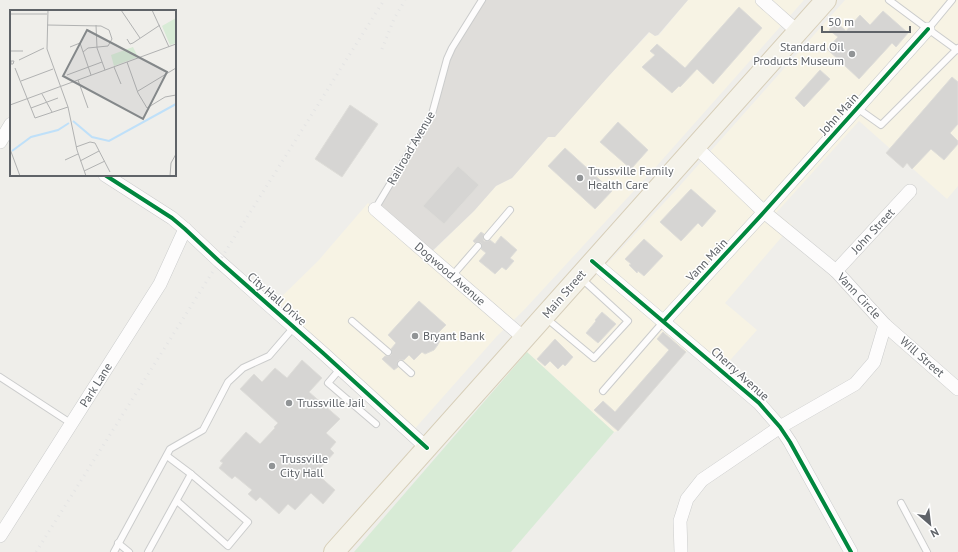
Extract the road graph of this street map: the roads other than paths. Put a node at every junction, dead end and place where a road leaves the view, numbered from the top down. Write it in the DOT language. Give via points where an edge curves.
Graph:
graph roads {
  1 [pos="482,0"];
  2 [pos="762,0"];
  3 [pos="826,0"];
  4 [pos="889,0"];
  5 [pos="952,0"];
  6 [pos="928,28"];
  7 [pos="798,32"];
  8 [pos="957,49"];
  9 [pos="857,108"];
  10 [pos="10,126"];
  11 [pos="0,142"];
  12 [pos="696,147"];
  13 [pos="107,176"];
  14 [pos="910,191"];
  15 [pos="375,209"];
  16 [pos="510,210"];
  17 [pos="764,212"];
  18 [pos="185,229"];
  19 [pos="487,237"];
  20 [pos="478,246"];
  21 [pos="592,261"];
  22 [pos="836,271"];
  23 [pos="452,276"];
  24 [pos="579,276"];
  25 [pos="545,316"];
  26 [pos="352,321"];
  27 [pos="664,321"];
  28 [pos="885,325"];
  29 [pos="294,327"];
  30 [pos="525,339"];
  31 [pos="388,352"];
  32 [pos="401,364"];
  33 [pos="341,369"];
  34 [pos="410,373"];
  35 [pos="0,377"];
  36 [pos="958,389"];
  37 [pos="604,391"];
  38 [pos="72,424"];
  39 [pos="376,424"];
  40 [pos="780,427"];
  41 [pos="427,448"];
  42 [pos="166,456"];
  43 [pos="191,474"];
  44 [pos="177,501"];
  45 [pos="901,503"];
  46 [pos="0,536"];
  47 [pos="118,543"];
  48 [pos="114,552"];
  49 [pos="130,552"];
  50 [pos="148,552"];
  51 [pos="334,552"];
  52 [pos="681,552"];
  53 [pos="851,552"];
  54 [pos="927,552"];
  1 -- 15 [label="lane, Railroad Avenue" via="447,59 432,114"];
  2 -- 7 [label="street"];
  3 -- 7 [label="main road, Main Street"];
  4 -- 6 [label="lane"];
  5 -- 6 [label="lane"];
  6 -- 8 [label="lane"];
  6 -- 9 [label="street, John Main"];
  7 -- 12 [label="main road, Main Street"];
  8 -- 9 [label="lane" via="881,125"];
  9 -- 17 [label="street, John Main"];
  10 -- 11 [label="street"];
  12 -- 17 [label="street, Vann Circle"];
  12 -- 21 [label="main road, Main Street"];
  13 -- 18 [label="street, City Hall Drive"];
  14 -- 22 [label="street, John Street"];
  15 -- 23 [label="street, Dogwood Avenue"];
  16 -- 19 [label="lane"];
  17 -- 22 [label="street, Vann Circle"];
  17 -- 27 [label="street, Vann Main"];
  18 -- 29 [label="street, City Hall Drive"];
  18 -- 38 [label="street, Park Lane" via="160,284"];
  20 -- 23 [label="lane"];
  21 -- 24 [label="main road, Main Street"];
  21 -- 27 [label="street, Cherry Avenue"];
  22 -- 28 [label="street, Vann Circle"];
  23 -- 30 [label="street, Dogwood Avenue"];
  24 -- 25 [label="main road, Main Street"];
  24 -- 25 [label="lane" via="628,321 594,358"];
  25 -- 30 [label="main road, Main Street"];
  26 -- 31 [label="lane"];
  27 -- 37 [label="lane"];
  27 -- 40 [label="street, Cherry Avenue" via="759,402"];
  28 -- 36 [label="street, Will Street"];
  28 -- 40 [label="street, Vann Circle" via="874,362 855,384"];
  29 -- 33 [label="street, City Hall Drive"];
  29 -- 42 [label="lane" via="269,356 243,368 228,382 204,430 170,450"];
  30 -- 41 [label="main road, Main Street"];
  32 -- 34 [label="lane"];
  33 -- 39 [label="lane" via="328,383"];
  33 -- 41 [label="street, City Hall Drive"];
  35 -- 38 [label="lane"];
  38 -- 46 [label="street, Park Lane"];
  40 -- 52 [label="street, Vann Circle" via="702,480 687,499 680,521"];
  40 -- 53 [label="street, Cherry Avenue"];
  41 -- 51 [label="main road, Main Street"];
  42 -- 43 [label="lane"];
  42 -- 47 [label="lane"];
  43 -- 44 [label="lane"];
  43 -- 44 [label="lane" via="248,522 228,546"];
  44 -- 50 [label="lane"];
  45 -- 54 [label="lane"];
  47 -- 48 [label="lane"];
  47 -- 49 [label="lane"];
}
